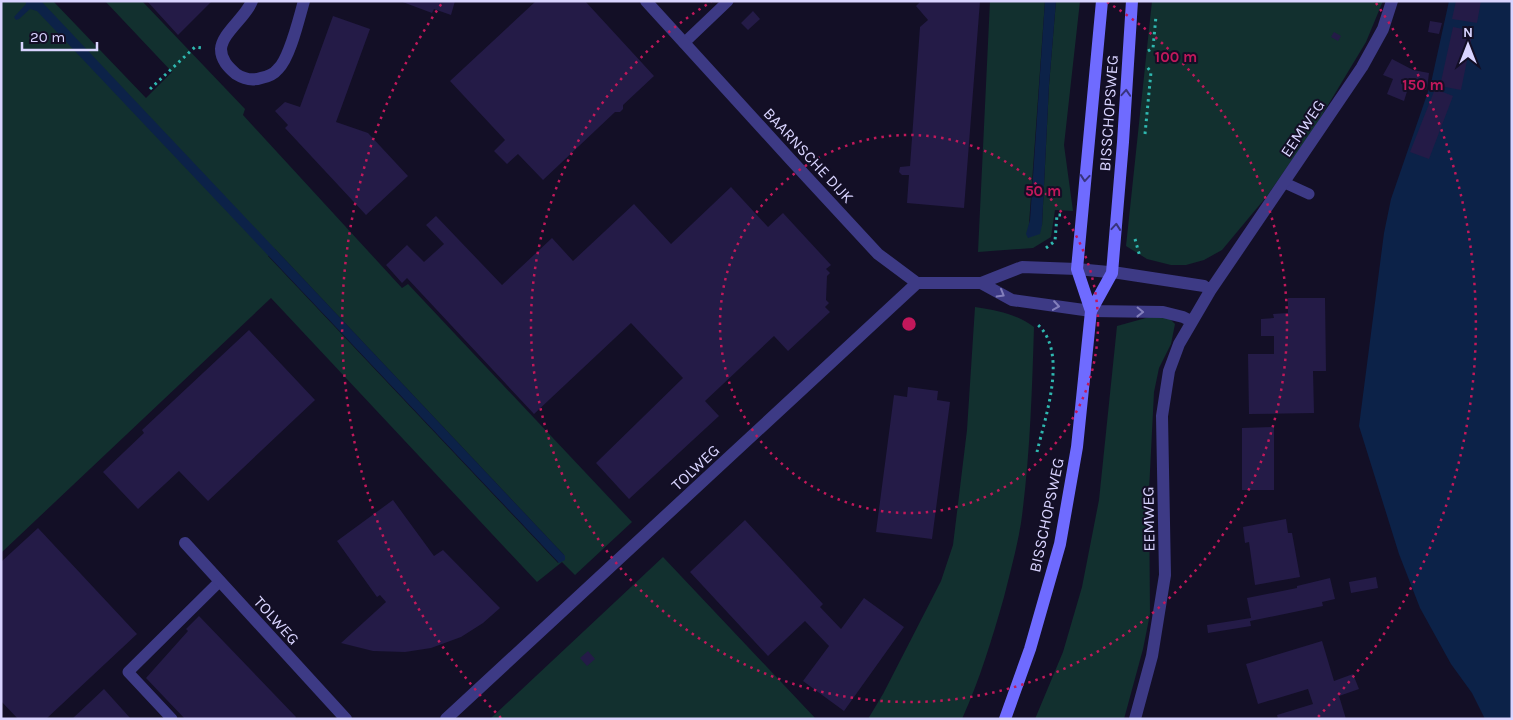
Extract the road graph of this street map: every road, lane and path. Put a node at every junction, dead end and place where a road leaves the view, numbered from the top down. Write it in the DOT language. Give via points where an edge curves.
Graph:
graph roads {
  1 [pos="252,1"];
  2 [pos="304,1"];
  3 [pos="646,1"];
  4 [pos="728,1"];
  5 [pos="1102,1"];
  6 [pos="1132,1"];
  7 [pos="1392,1"];
  8 [pos="684,42"];
  9 [pos="221,48"];
  10 [pos="150,89"];
  11 [pos="1285,183"];
  12 [pos="1309,194"];
  13 [pos="1134,236"];
  14 [pos="1077,269"];
  15 [pos="1112,272"];
  16 [pos="1146,277"];
  17 [pos="917,283"];
  18 [pos="982,283"];
  19 [pos="1210,291"];
  20 [pos="1021,302"];
  21 [pos="1091,311"];
  22 [pos="1191,321"];
  23 [pos="1037,452"];
  24 [pos="185,543"];
  25 [pos="220,581"];
  26 [pos="172,719"];
  27 [pos="346,719"];
  28 [pos="446,719"];
  29 [pos="1005,719"];
  30 [pos="1135,719"];
  1 -- 9 [label="street"];
  2 -- 9 [label="street" via="286,58 267,77 256,80 243,78 228,67 222,58"];
  3 -- 8 [label="street, BAARNSCHE DIJK"];
  4 -- 8 [label="lane"];
  5 -- 14 [label="main road, BISSCHOPSWEG, one-way"];
  15 -- 6 [label="main road, BISSCHOPSWEG, one-way"];
  7 -- 11 [label="street, EEMWEG" via="1374,47"];
  8 -- 17 [label="street, BAARNSCHE DIJK" via="878,254"];
  9 -- 10 [label="path" via="195,47"];
  11 -- 12 [label="lane"];
  11 -- 19 [label="street, EEMWEG"];
  13 -- 16 [label="path"];
  14 -- 15 [label="street"];
  14 -- 18 [label="street" via="1022,268"];
  14 -- 21 [label="main road, BISSCHOPSWEG"];
  15 -- 16 [label="street"];
  15 -- 21 [label="main road, BISSCHOPSWEG"];
  16 -- 19 [label="street" via="1204,286"];
  17 -- 18 [label="street"];
  17 -- 28 [label="street, TOLWEG"];
  18 -- 20 [label="street, one-way"];
  19 -- 22 [label="street, EEMWEG"];
  20 -- 21 [label="street, one-way"];
  20 -- 23 [label="path" via="1028,316 1047,336 1054,368"];
  21 -- 22 [label="street, one-way" via="1162,312"];
  21 -- 29 [label="main road, BISSCHOPSWEG" via="1077,448 1060,544 1030,649"];
  22 -- 30 [label="street, EEMWEG" via="1175,353 1165,392 1162,416 1165,575 1152,656"];
  24 -- 25 [label="street, TOLWEG"];
  25 -- 26 [label="lane" via="128,672"];
  25 -- 27 [label="street, TOLWEG"];
}
